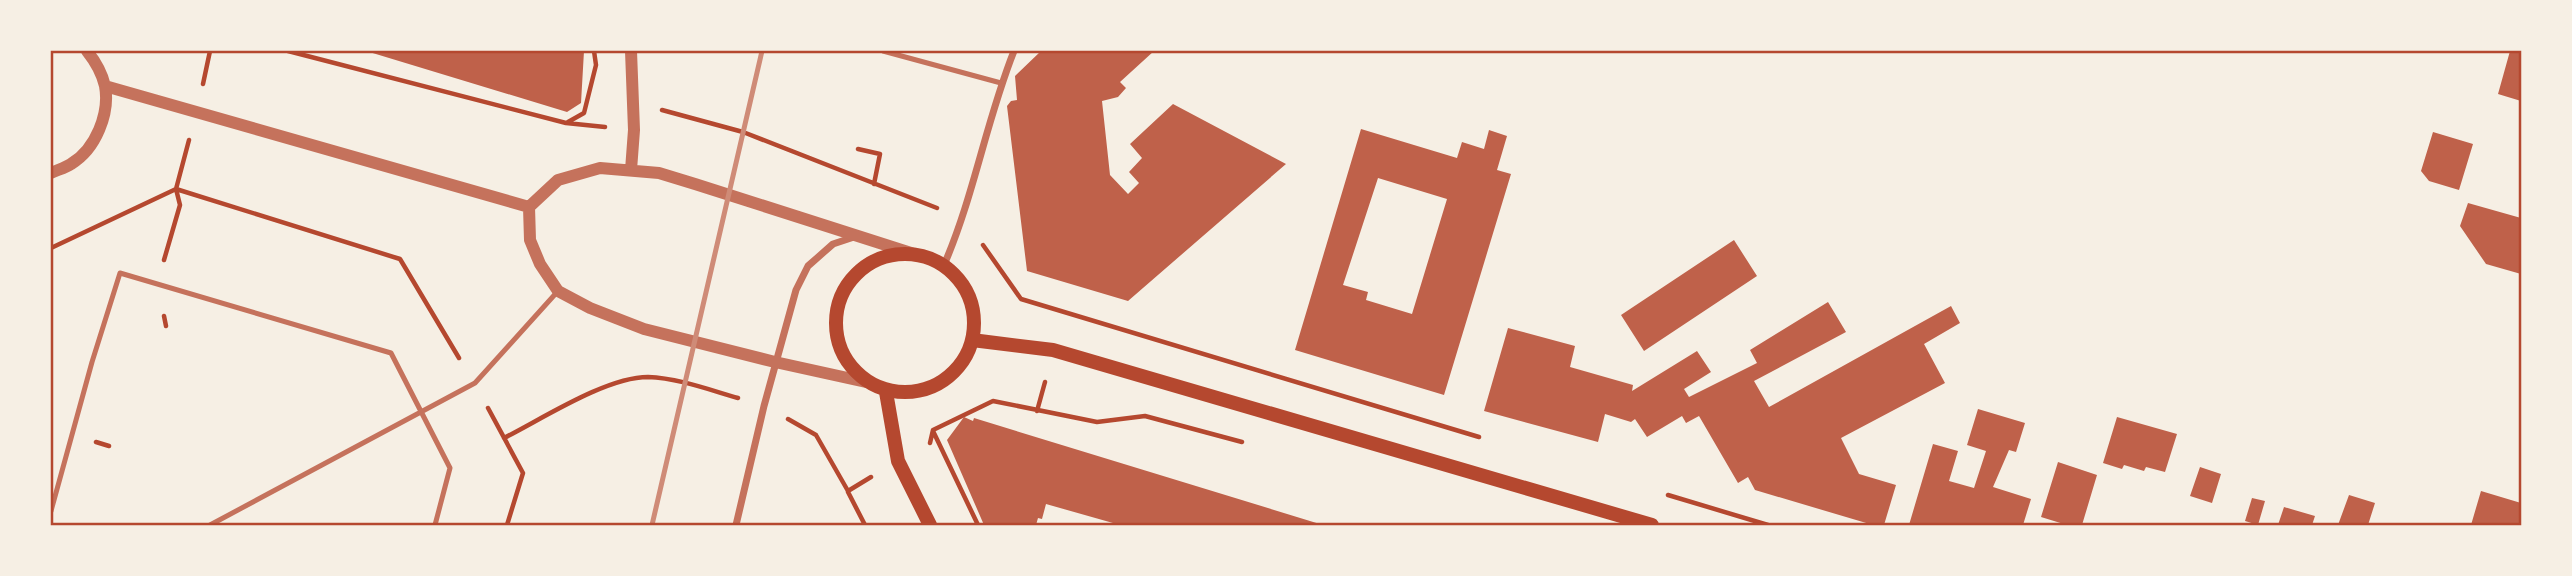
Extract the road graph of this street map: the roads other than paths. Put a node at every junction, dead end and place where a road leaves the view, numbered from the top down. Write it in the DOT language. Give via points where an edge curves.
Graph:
graph roads {
  1 [pos="87,51"];
  2 [pos="631,51"];
  3 [pos="883,51"];
  4 [pos="1014,51"];
  5 [pos="1001,83"];
  6 [pos="105,86"];
  7 [pos="631,170"];
  8 [pos="51,173"];
  9 [pos="529,207"];
  10 [pos="859,236"];
  11 [pos="911,253"];
  12 [pos="944,265"];
  13 [pos="558,291"];
  14 [pos="972,340"];
  15 [pos="775,362"];
  16 [pos="866,382"];
  17 [pos="886,392"];
  18 [pos="422,412"];
  19 [pos="51,511"];
  20 [pos="210,525"];
  21 [pos="435,525"];
  22 [pos="736,525"];
  23 [pos="930,525"];
  24 [pos="1652,525"];
  1 -- 6 [label="street"];
  2 -- 7 [label="street"];
  3 -- 5 [label="lane"];
  4 -- 5 [label="street"];
  5 -- 12 [label="street" via="963,219"];
  6 -- 8 [label="street" via="104,115 93,142 73,163"];
  6 -- 9 [label="street"];
  7 -- 9 [label="street" via="600,168 558,180"];
  7 -- 10 [label="street" via="659,173"];
  9 -- 13 [label="street" via="530,240"];
  10 -- 11 [label="street"];
  10 -- 15 [label="street" via="833,244 808,267 796,290"];
  11 -- 12 [label="main road"];
  11 -- 16 [label="main road" via="874,260 846,284 835,318 839,342 842,354"];
  12 -- 14 [label="main road" via="960,279 970,299"];
  13 -- 15 [label="street" via="643,329"];
  13 -- 18 [label="lane" via="475,383"];
  14 -- 17 [label="main road" via="962,363 945,381 922,391"];
  14 -- 24 [label="main road" via="1053,350"];
  15 -- 16 [label="street"];
  15 -- 22 [label="street"];
  16 -- 17 [label="main road"];
  17 -- 23 [label="main road" via="898,461"];
  18 -- 19 [label="lane" via="391,353 120,273"];
  18 -- 20 [label="lane"];
  18 -- 21 [label="lane" via="450,468"];
}
